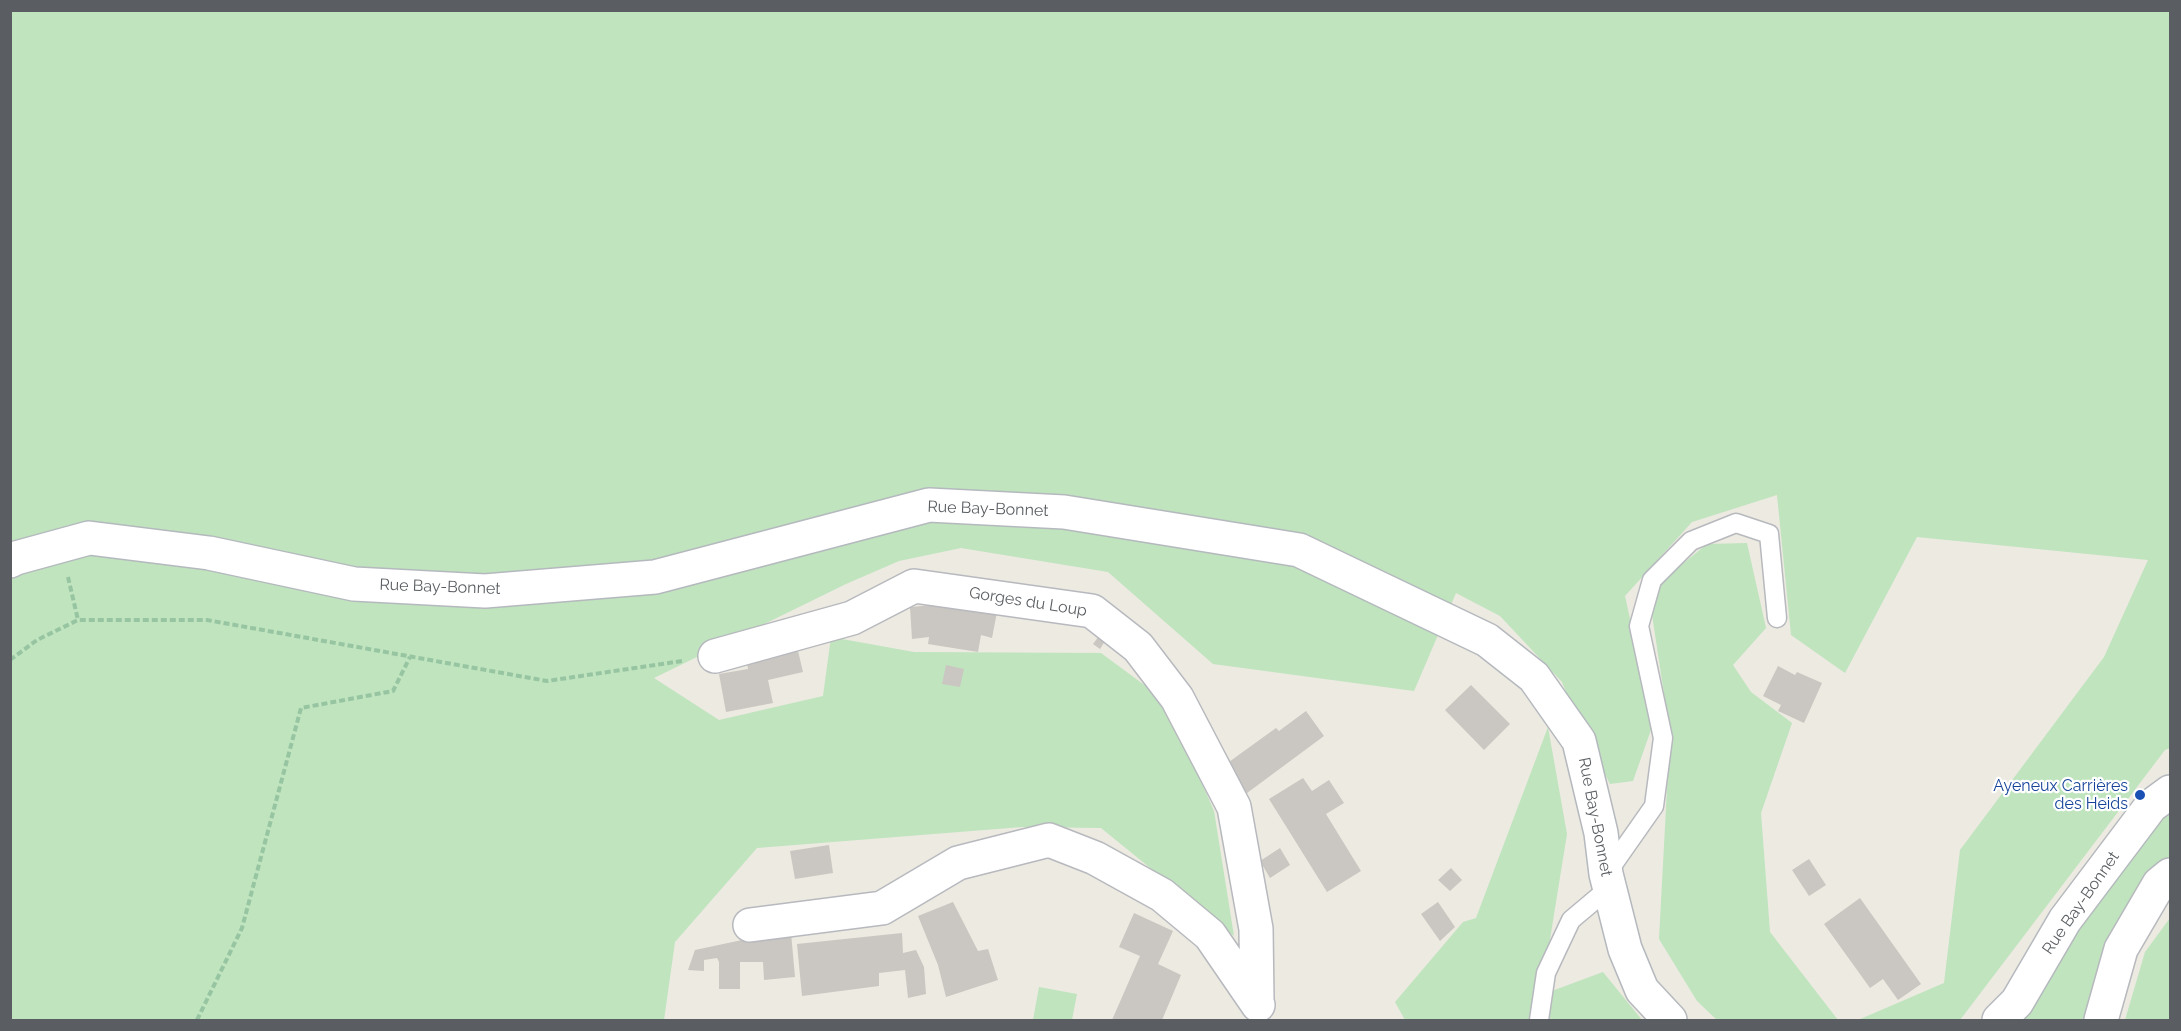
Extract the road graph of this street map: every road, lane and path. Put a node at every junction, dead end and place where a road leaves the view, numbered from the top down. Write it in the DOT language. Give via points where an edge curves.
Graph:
graph roads {
  1 [pos="60,546"];
  2 [pos="10,561"];
  3 [pos="1777,618"];
  4 [pos="78,620"];
  5 [pos="716,656"];
  6 [pos="410,657"];
  7 [pos="10,660"];
  8 [pos="2170,792"];
  9 [pos="2170,874"];
  10 [pos="1608,881"];
  11 [pos="750,925"];
  12 [pos="1260,1011"];
  13 [pos="197,1020"];
  14 [pos="1539,1020"];
  15 [pos="1670,1020"];
  16 [pos="1999,1020"];
  17 [pos="2101,1020"];
  1 -- 2 [label="main road, Rue Bay-Bonnet"];
  1 -- 4 [label="path"];
  1 -- 10 [label="main road, Rue Bay-Bonnet" via="89,538 209,553 354,584 485,591 656,578 929,505 1064,512 1299,549 1487,640 1534,677 1579,741"];
  3 -- 10 [label="lane" via="1768,534 1736,523 1691,541 1652,580 1639,626 1663,738 1654,806"];
  4 -- 6 [label="path" via="207,620"];
  4 -- 7 [label="path" via="37,640"];
  5 -- 6 [label="path" via="547,681"];
  5 -- 12 [label="main road, Gorges du Loup" via="852,618 914,586 1092,611 1138,647 1177,698 1234,807 1256,929"];
  6 -- 13 [label="path" via="393,691 301,708 242,928"];
  8 -- 16 [label="main road, Rue Bay-Bonnet" via="2151,806 2065,920 2017,1002"];
  9 -- 17 [label="main road" via="2159,884 2121,949"];
  10 -- 14 [label="lane" via="1571,920 1546,973"];
  10 -- 15 [label="main road, Rue Bay-Bonnet" via="1625,948 1642,990"];
  11 -- 12 [label="main road, Gorges du Loup" via="882,908 958,863 1049,840 1095,858 1162,895 1210,935"];
}
